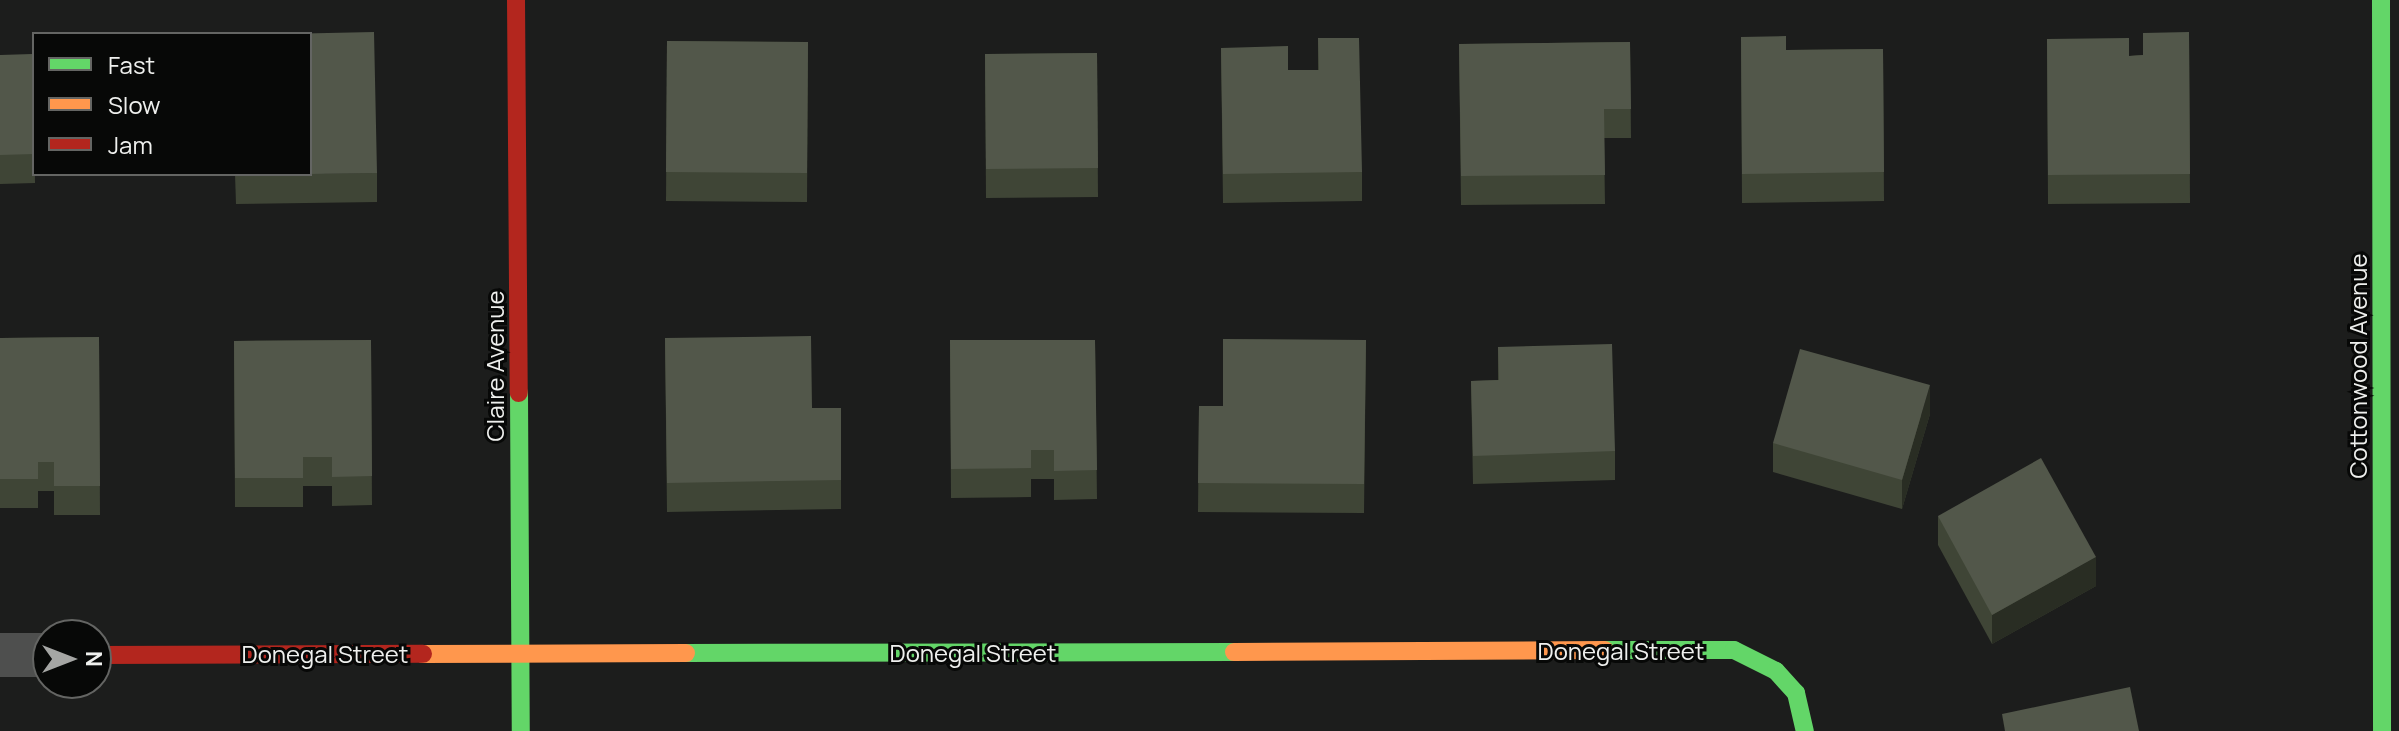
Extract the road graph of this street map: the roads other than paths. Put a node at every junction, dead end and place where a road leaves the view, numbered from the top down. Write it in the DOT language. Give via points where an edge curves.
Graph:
graph roads {
  1 [pos="516,0"];
  2 [pos="2381,0"];
  3 [pos="521,654"];
  4 [pos="0,655"];
  5 [pos="32,655"];
  6 [pos="112,655"];
  7 [pos="521,731"];
  8 [pos="1805,731"];
  9 [pos="2382,731"];
  1 -- 3 [label="street, Claire Avenue"];
  2 -- 9 [label="street, Cottonwood Avenue"];
  3 -- 6 [label="street, Donegal Street"];
  3 -- 7 [label="street, Claire Avenue"];
  3 -- 8 [label="street, Donegal Street" via="1734,650 1776,671 1796,693"];
  4 -- 5 [label="street"];
}
